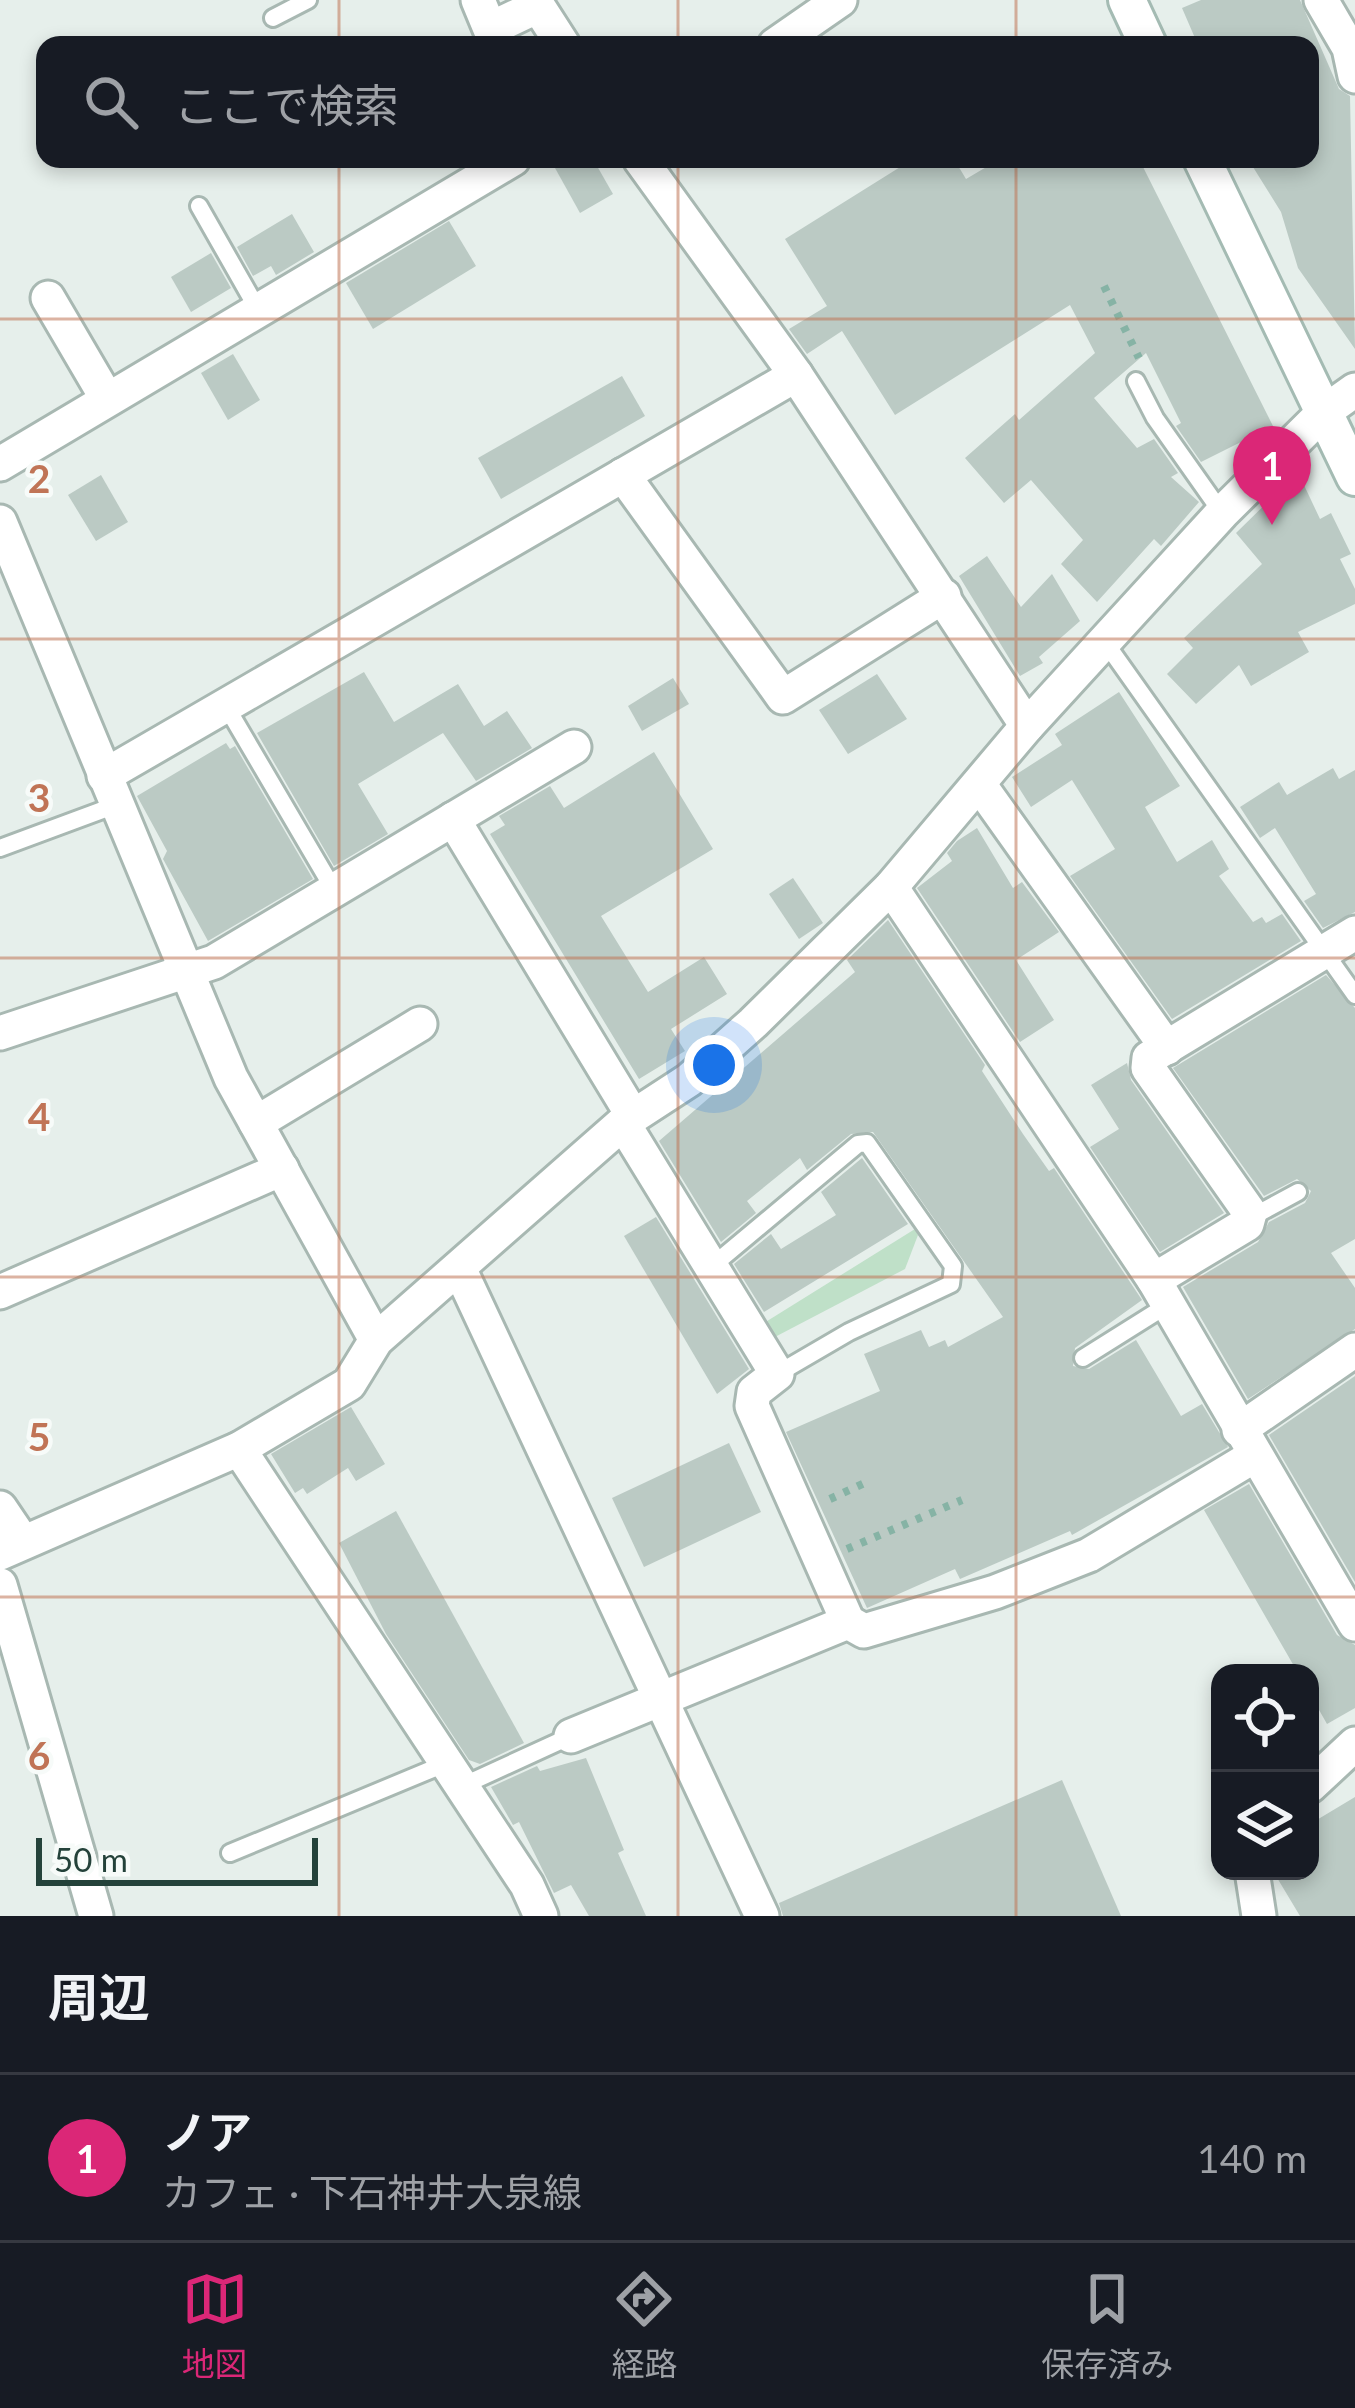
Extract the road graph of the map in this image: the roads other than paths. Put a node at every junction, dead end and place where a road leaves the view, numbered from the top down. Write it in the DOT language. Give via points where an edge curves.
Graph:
graph roads {
  1 [pos="308,0"];
  2 [pos="478,0"];
  3 [pos="840,0"];
  4 [pos="1127,0"];
  5 [pos="1322,0"];
  6 [pos="273,18"];
  7 [pos="557,36"];
  8 [pos="788,36"];
  9 [pos="1144,36"];
  10 [pos="1355,76"];
  11 [pos="498,168"];
  12 [pos="646,168"];
  13 [pos="1206,168"];
  14 [pos="199,206"];
  15 [pos="48,298"];
  16 [pos="257,308"];
  17 [pos="796,376"];
  18 [pos="1136,381"];
  19 [pos="1355,389"];
  20 [pos="106,397"];
  21 [pos="1324,412"];
  22 [pos="0,464"];
  23 [pos="623,476"];
  24 [pos="1355,477"];
  25 [pos="1222,513"];
  26 [pos="1,528"];
  27 [pos="944,596"];
  28 [pos="1105,642"];
  29 [pos="226,706"];
  30 [pos="1027,726"];
  31 [pos="574,747"];
  32 [pos="979,784"];
  33 [pos="110,790"];
  34 [pos="453,819"];
  35 [pos="0,848"];
  36 [pos="891,887"];
  37 [pos="334,890"];
  38 [pos="1355,933"];
  39 [pos="1324,951"];
  40 [pos="185,972"];
  41 [pos="1355,995"];
  42 [pos="420,1024"];
  43 [pos="0,1033"];
  44 [pos="1167,1048"];
  45 [pos="628,1119"];
  46 [pos="256,1123"];
  47 [pos="282,1169"];
  48 [pos="1298,1192"];
  49 [pos="1250,1218"];
  50 [pos="711,1267"];
  51 [pos="459,1268"];
  52 [pos="0,1292"];
  53 [pos="1162,1292"];
  54 [pos="376,1340"];
  55 [pos="1355,1350"];
  56 [pos="1083,1358"];
  57 [pos="777,1374"];
  58 [pos="1246,1443"];
  59 [pos="239,1449"];
  60 [pos="0,1508"];
  61 [pos="12,1547"];
  62 [pos="0,1585"];
  63 [pos="848,1622"];
  64 [pos="1355,1624"];
  65 [pos="664,1701"];
  66 [pos="571,1736"];
  67 [pos="1352,1755"];
  68 [pos="454,1775"];
  69 [pos="1319,1779"];
  70 [pos="230,1853"];
  71 [pos="1253,1880"];
  72 [pos="96,1916"];
  73 [pos="541,1916"];
  74 [pos="762,1916"];
  75 [pos="1258,1916"];
  1 -- 6 [label="lane"];
  2 -- 7 [label="street" via="490,29 538,6"];
  3 -- 8 [label="street"];
  4 -- 9 [label="main road"];
  5 -- 10 [label="street"];
  11 -- 16 [label="street"];
  12 -- 17 [label="street"];
  13 -- 21 [label="main road"];
  14 -- 16 [label="lane"];
  15 -- 20 [label="street"];
  16 -- 20 [label="street"];
  17 -- 23 [label="street"];
  17 -- 27 [label="street"];
  18 -- 25 [label="lane"];
  19 -- 21 [label="street"];
  20 -- 22 [label="street"];
  21 -- 24 [label="main road"];
  21 -- 25 [label="street"];
  23 -- 27 [label="street" via="783,698"];
  23 -- 29 [label="street"];
  25 -- 28 [label="street"];
  26 -- 33 [label="street"];
  27 -- 30 [label="street"];
  28 -- 30 [label="street"];
  28 -- 39 [label="lane"];
  29 -- 33 [label="street"];
  29 -- 37 [label="lane"];
  30 -- 32 [label="street"];
  31 -- 34 [label="street"];
  32 -- 36 [label="street"];
  32 -- 44 [label="street"];
  33 -- 35 [label="lane"];
  33 -- 40 [label="street"];
  34 -- 37 [label="street"];
  34 -- 45 [label="street"];
  36 -- 45 [label="street" via="689,1080"];
  36 -- 53 [label="street"];
  37 -- 40 [label="street"];
  38 -- 39 [label="street"];
  39 -- 41 [label="lane"];
  39 -- 44 [label="street"];
  40 -- 43 [label="street"];
  40 -- 46 [label="street"];
  42 -- 46 [label="street"];
  44 -- 49 [label="street" via="1149,1058 1148,1068"];
  45 -- 50 [label="street"];
  45 -- 51 [label="street"];
  46 -- 47 [label="street"];
  47 -- 52 [label="street"];
  47 -- 54 [label="street"];
  48 -- 49 [label="lane"];
  49 -- 53 [label="street"];
  50 -- 57 [label="street"];
  50 -- 57 [label="lane" via="867,1143 953,1266 951,1284"];
  51 -- 54 [label="street"];
  51 -- 65 [label="street"];
  53 -- 56 [label="lane"];
  53 -- 58 [label="street"];
  54 -- 59 [label="street" via="349,1384"];
  55 -- 58 [label="street"];
  57 -- 63 [label="street" via="754,1392 752,1406"];
  58 -- 63 [label="street" via="1089,1555 864,1631"];
  58 -- 64 [label="street"];
  59 -- 61 [label="street"];
  59 -- 68 [label="street"];
  60 -- 61 [label="street"];
  62 -- 72 [label="street"];
  63 -- 65 [label="street"];
  65 -- 66 [label="street"];
  65 -- 74 [label="street"];
  66 -- 68 [label="lane"];
  67 -- 69 [label="street"];
  68 -- 70 [label="lane"];
  68 -- 73 [label="street"];
  71 -- 75 [label="street"];
}
